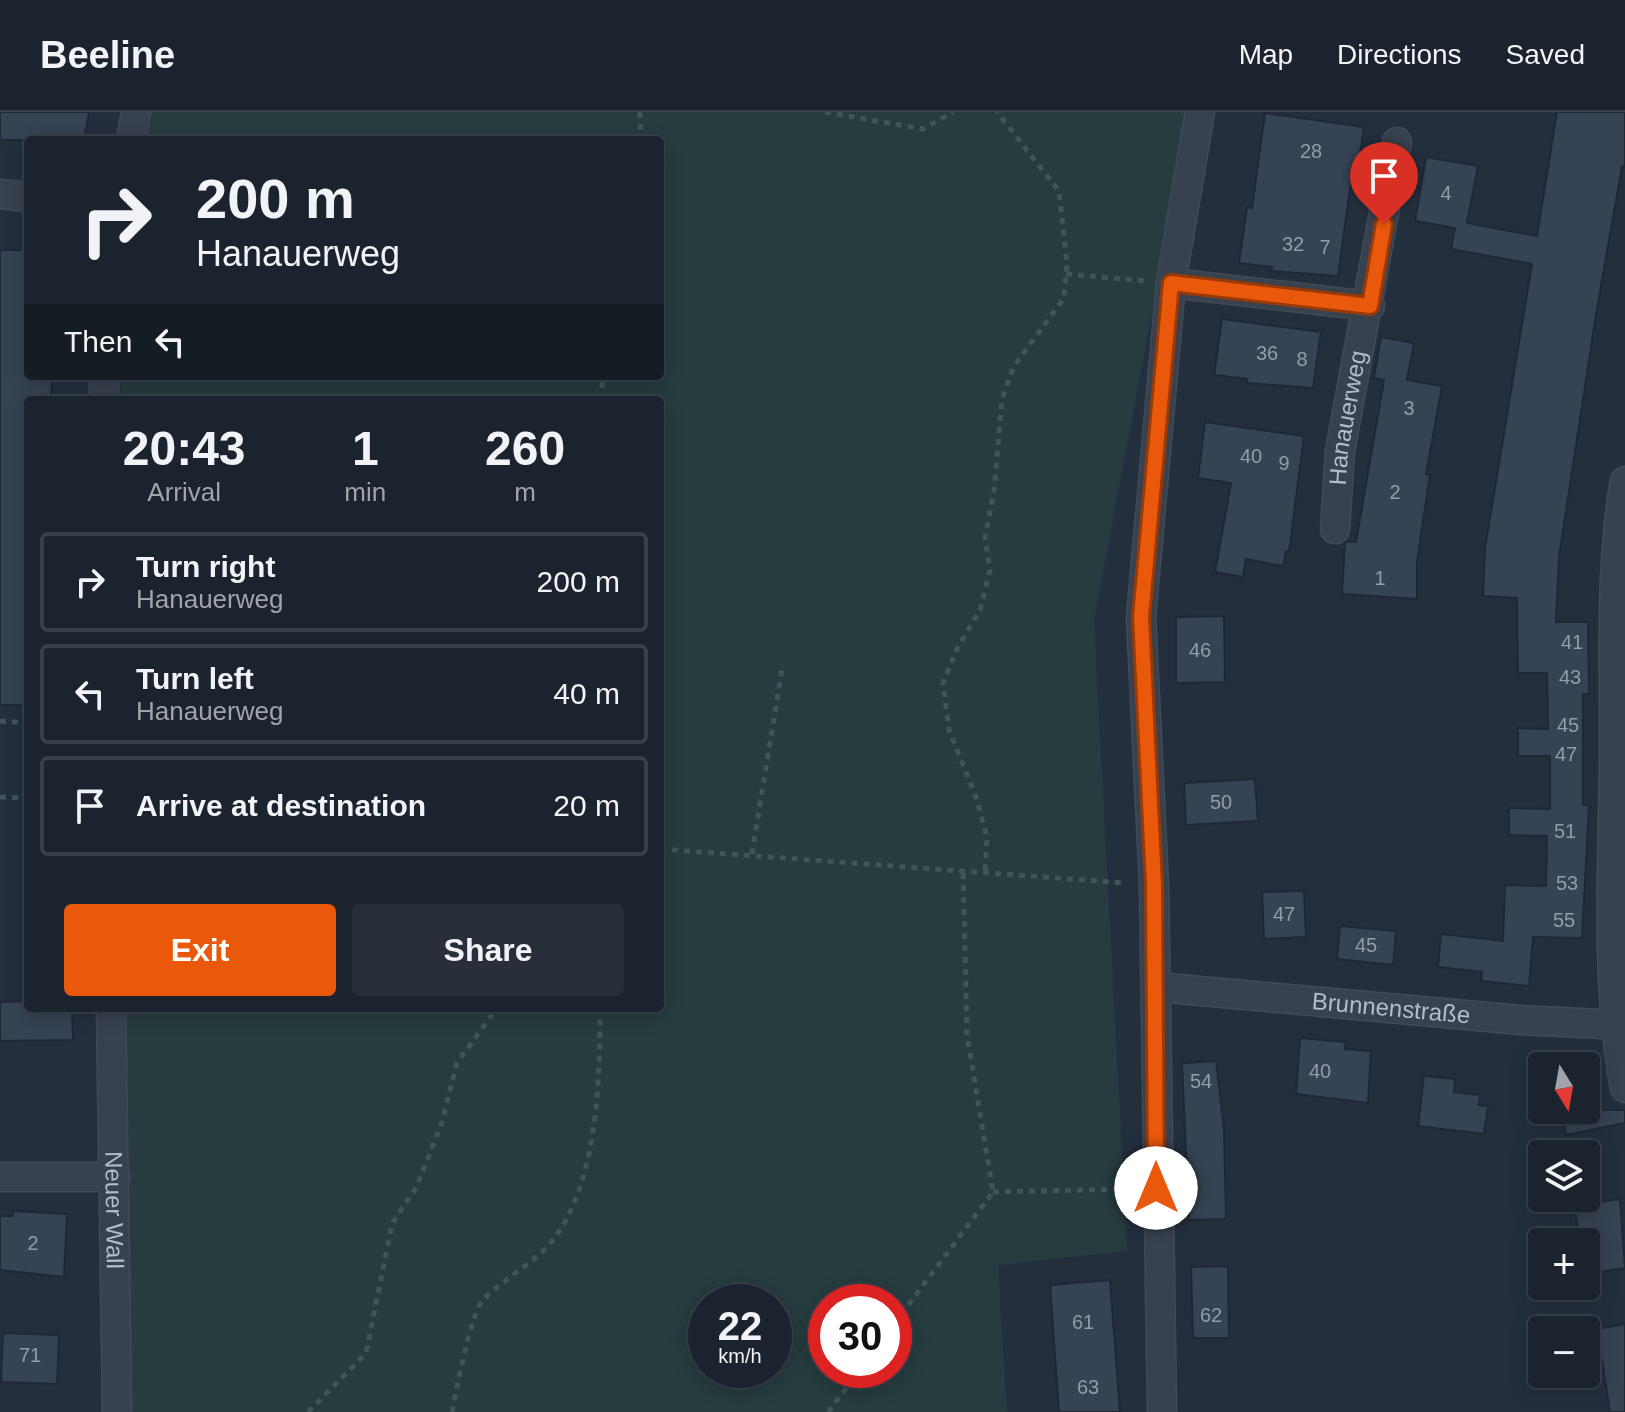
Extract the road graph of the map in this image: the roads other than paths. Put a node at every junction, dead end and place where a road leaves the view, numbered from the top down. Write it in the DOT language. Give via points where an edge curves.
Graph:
graph roads {
  1 [pos="136,112"];
  2 [pos="1200,112"];
  3 [pos="132,136"];
  4 [pos="1397,142"];
  5 [pos="0,194"];
  6 [pos="24,197"];
  7 [pos="1171,283"];
  8 [pos="1370,306"];
  9 [pos="1625,481"];
  10 [pos="1335,529"];
  11 [pos="1156,987"];
  12 [pos="111,1012"];
  13 [pos="1619,1026"];
  14 [pos="1625,1088"];
  15 [pos="0,1177"];
  16 [pos="115,1177"];
  17 [pos="117,1412"];
  18 [pos="1162,1412"];
  1 -- 3 [label="street"];
  2 -- 7 [label="street"];
  4 -- 8 [label="street, Hanauerweg"];
  5 -- 6 [label="street"];
  7 -- 8 [label="street"];
  7 -- 11 [label="street" via="1141,617"];
  8 -- 10 [label="street, Hanauerweg" via="1340,451"];
  9 -- 13 [label="street" via="1617,590"];
  11 -- 13 [label="street, Brunnenstraße"];
  11 -- 18 [label="street"];
  12 -- 16 [label="street, Neuer Wall"];
  13 -- 14 [label="street"];
  15 -- 16 [label="street"];
  16 -- 17 [label="street, Neuer Wall"];
}
